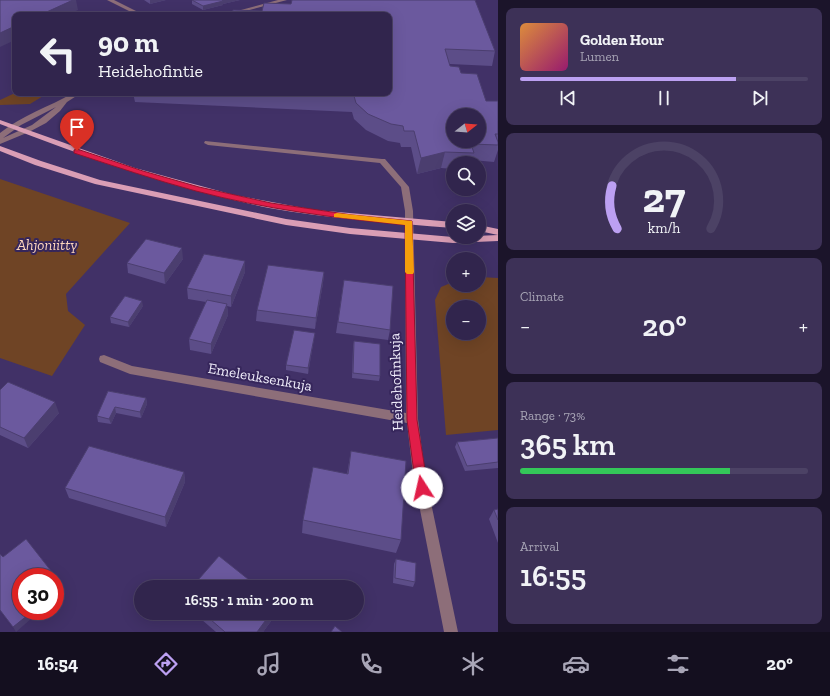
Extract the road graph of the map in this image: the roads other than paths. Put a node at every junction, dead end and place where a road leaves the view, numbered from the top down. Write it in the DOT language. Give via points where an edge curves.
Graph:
graph roads {
  1 [pos="110,0"];
  2 [pos="284,0"];
  3 [pos="135,12"];
  4 [pos="238,12"];
  5 [pos="73,96"];
  6 [pos="64,102"];
  7 [pos="0,122"];
  8 [pos="11,126"];
  9 [pos="25,132"];
  10 [pos="0,137"];
  11 [pos="0,142"];
  12 [pos="208,143"];
  13 [pos="0,148"];
  14 [pos="409,223"];
  15 [pos="446,225"];
  16 [pos="486,229"];
  17 [pos="498,232"];
  18 [pos="409,236"];
  19 [pos="498,238"];
  20 [pos="104,359"];
  21 [pos="412,420"];
  22 [pos="451,632"];
  1 -- 3 [label="street"];
  2 -- 4 [label="street"];
  5 -- 6 [label="street"];
  6 -- 8 [label="street"];
  6 -- 9 [label="street" via="57,112"];
  7 -- 8 [label="main road"];
  8 -- 9 [label="main road"];
  8 -- 10 [label="street"];
  9 -- 11 [label="street"];
  9 -- 14 [label="main road" via="133,170 198,189 271,205 352,218"];
  12 -- 14 [label="street, Heidehofinkuja" via="382,161 405,187"];
  13 -- 18 [label="main road" via="98,182 143,193 286,222"];
  14 -- 15 [label="main road"];
  14 -- 18 [label="street, Heidehofinkuja"];
  16 -- 17 [label="main road"];
  18 -- 19 [label="main road" via="453,240"];
  18 -- 21 [label="street, Heidehofinkuja"];
  20 -- 21 [label="street, Emeleuksenkuja" via="130,370"];
  21 -- 22 [label="street, Heidehofinkuja" via="419,474"];
}
